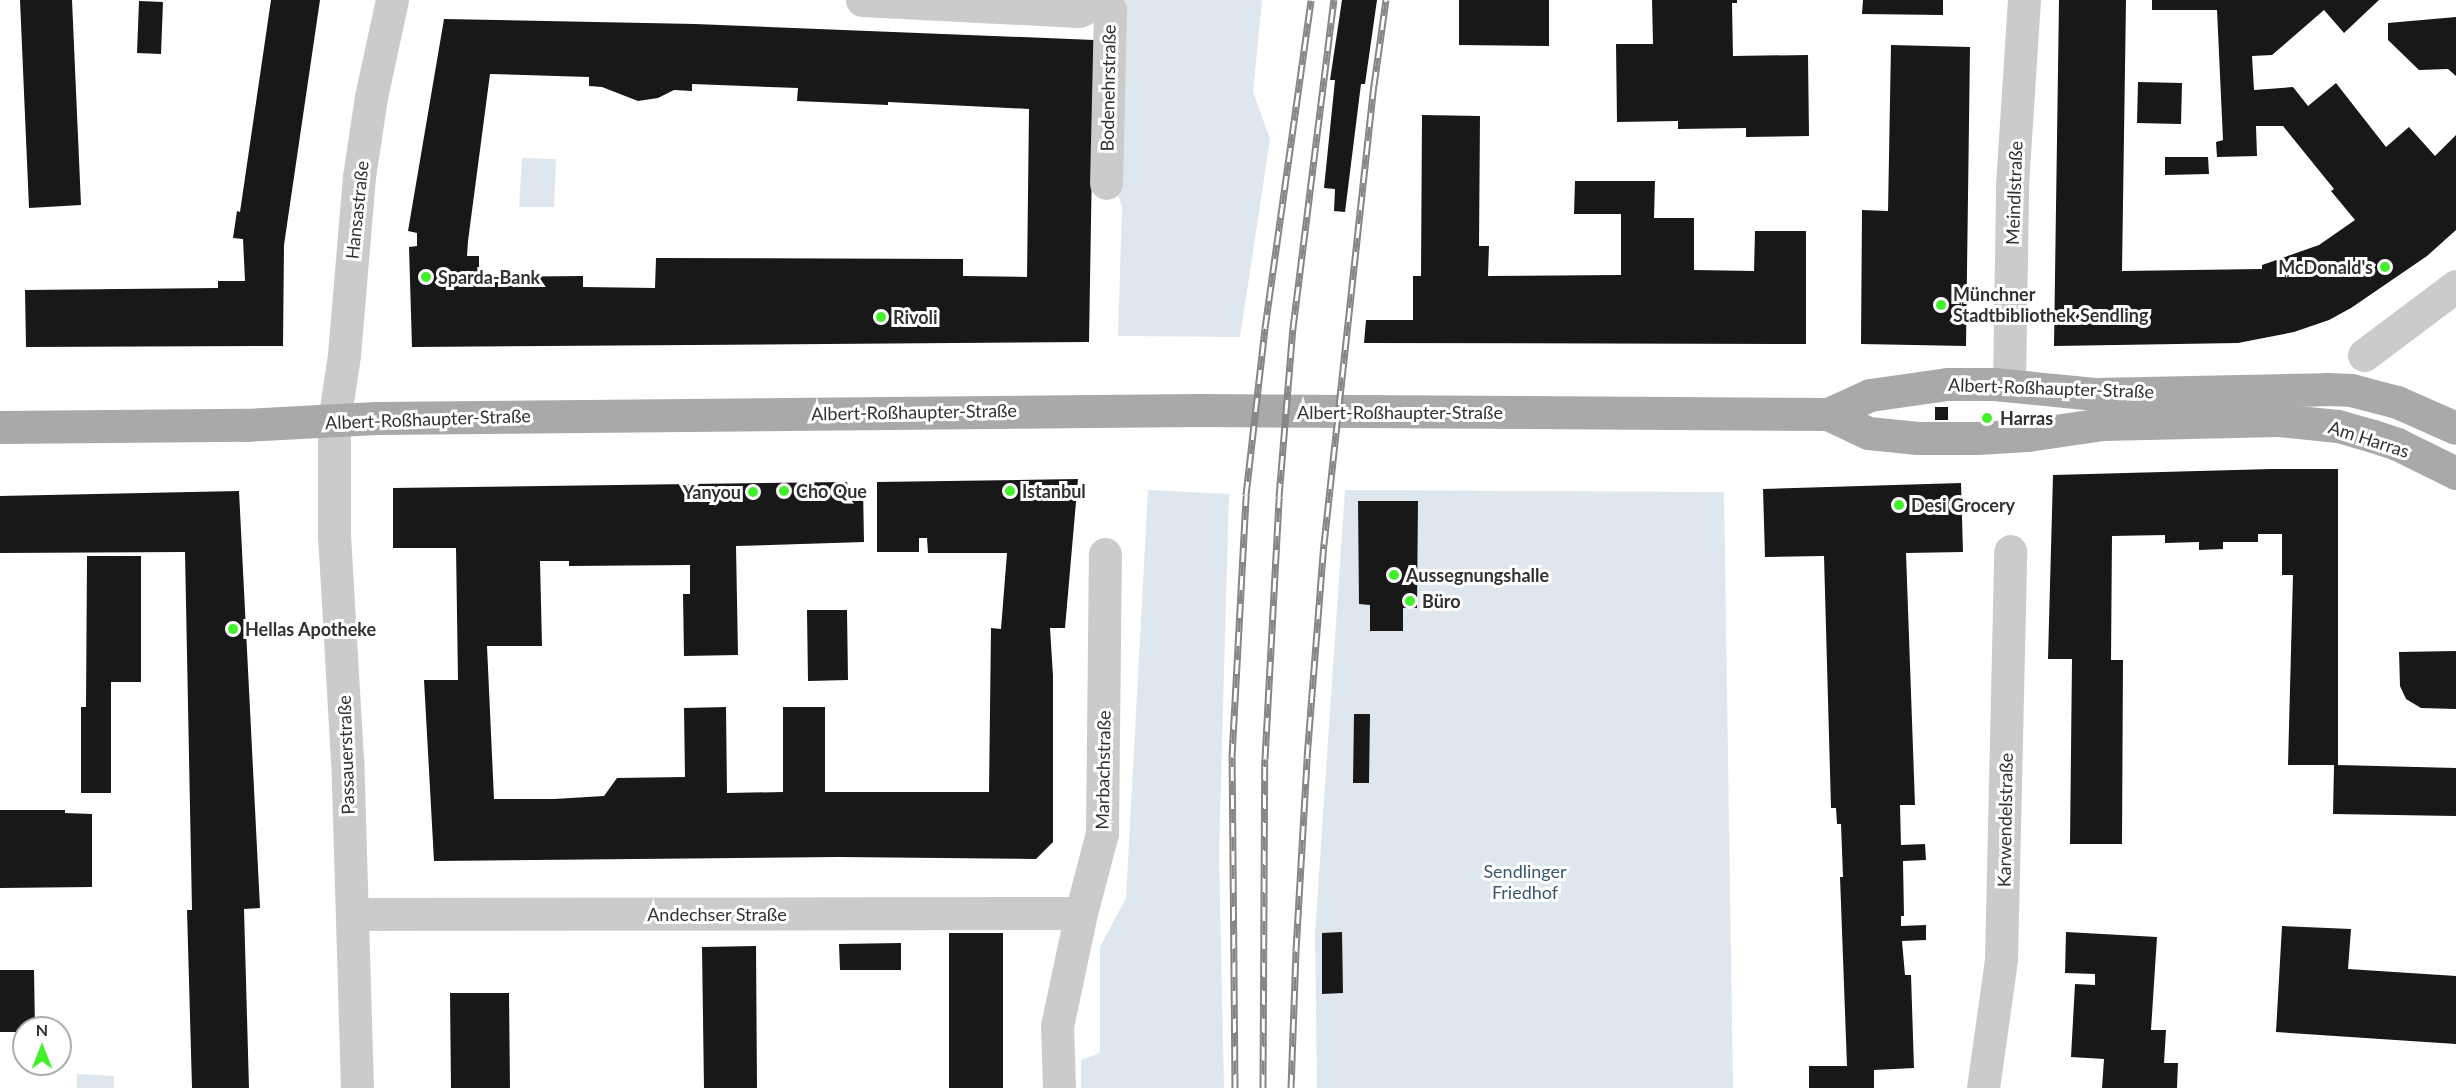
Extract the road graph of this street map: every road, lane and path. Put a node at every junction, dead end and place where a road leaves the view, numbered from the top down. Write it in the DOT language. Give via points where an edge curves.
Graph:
graph roads {
  1 [pos="392,0"];
  2 [pos="862,0"];
  3 [pos="2024,0"];
  4 [pos="1097,1"];
  5 [pos="1106,183"];
  6 [pos="2456,286"];
  7 [pos="2364,355"];
  8 [pos="2009,386"];
  9 [pos="2278,405"];
  10 [pos="1828,414"];
  11 [pos="334,422"];
  12 [pos="0,427"];
  13 [pos="2456,428"];
  14 [pos="2456,473"];
  15 [pos="2010,550"];
  16 [pos="1105,554"];
  17 [pos="1081,913"];
  18 [pos="353,914"];
  19 [pos="357,1088"];
  20 [pos="1059,1088"];
  21 [pos="1983,1088"];
  1 -- 11 [label="street, Hansastraße" via="359,177 344,355"];
  2 -- 4 [label="street" via="1079,11"];
  3 -- 8 [label="street, Meindlstraße" via="2012,186"];
  4 -- 5 [label="street, Bodenehrstraße" via="1110,10"];
  6 -- 7 [label="street"];
  8 -- 9 [label="main road, Albert-Roßhaupter-Straße"];
  8 -- 10 [label="main road, Albert-Roßhaupter-Straße" via="1917,386 1870,395"];
  9 -- 10 [label="main road, Albert-Roßhaupter-Straße" via="2027,435 1918,438 1868,433"];
  9 -- 13 [label="main road, Am Harras" via="2351,390 2397,402"];
  9 -- 14 [label="main road, Am Harras" via="2397,444"];
  10 -- 11 [label="main road, Albert-Roßhaupter-Straße" via="1199,410 376,418"];
  11 -- 12 [label="main road, Albert-Roßhaupter-Straße"];
  11 -- 18 [label="street, Passauerstraße" via="334,537"];
  15 -- 21 [label="street, Karwendelstraße" via="2001,960"];
  16 -- 17 [label="street, Marbachstraße" via="1102,833"];
  17 -- 18 [label="street, Andechser Straße"];
  17 -- 20 [label="street, Marbachstraße" via="1057,1026"];
  18 -- 19 [label="street, Passauerstraße"];
}
